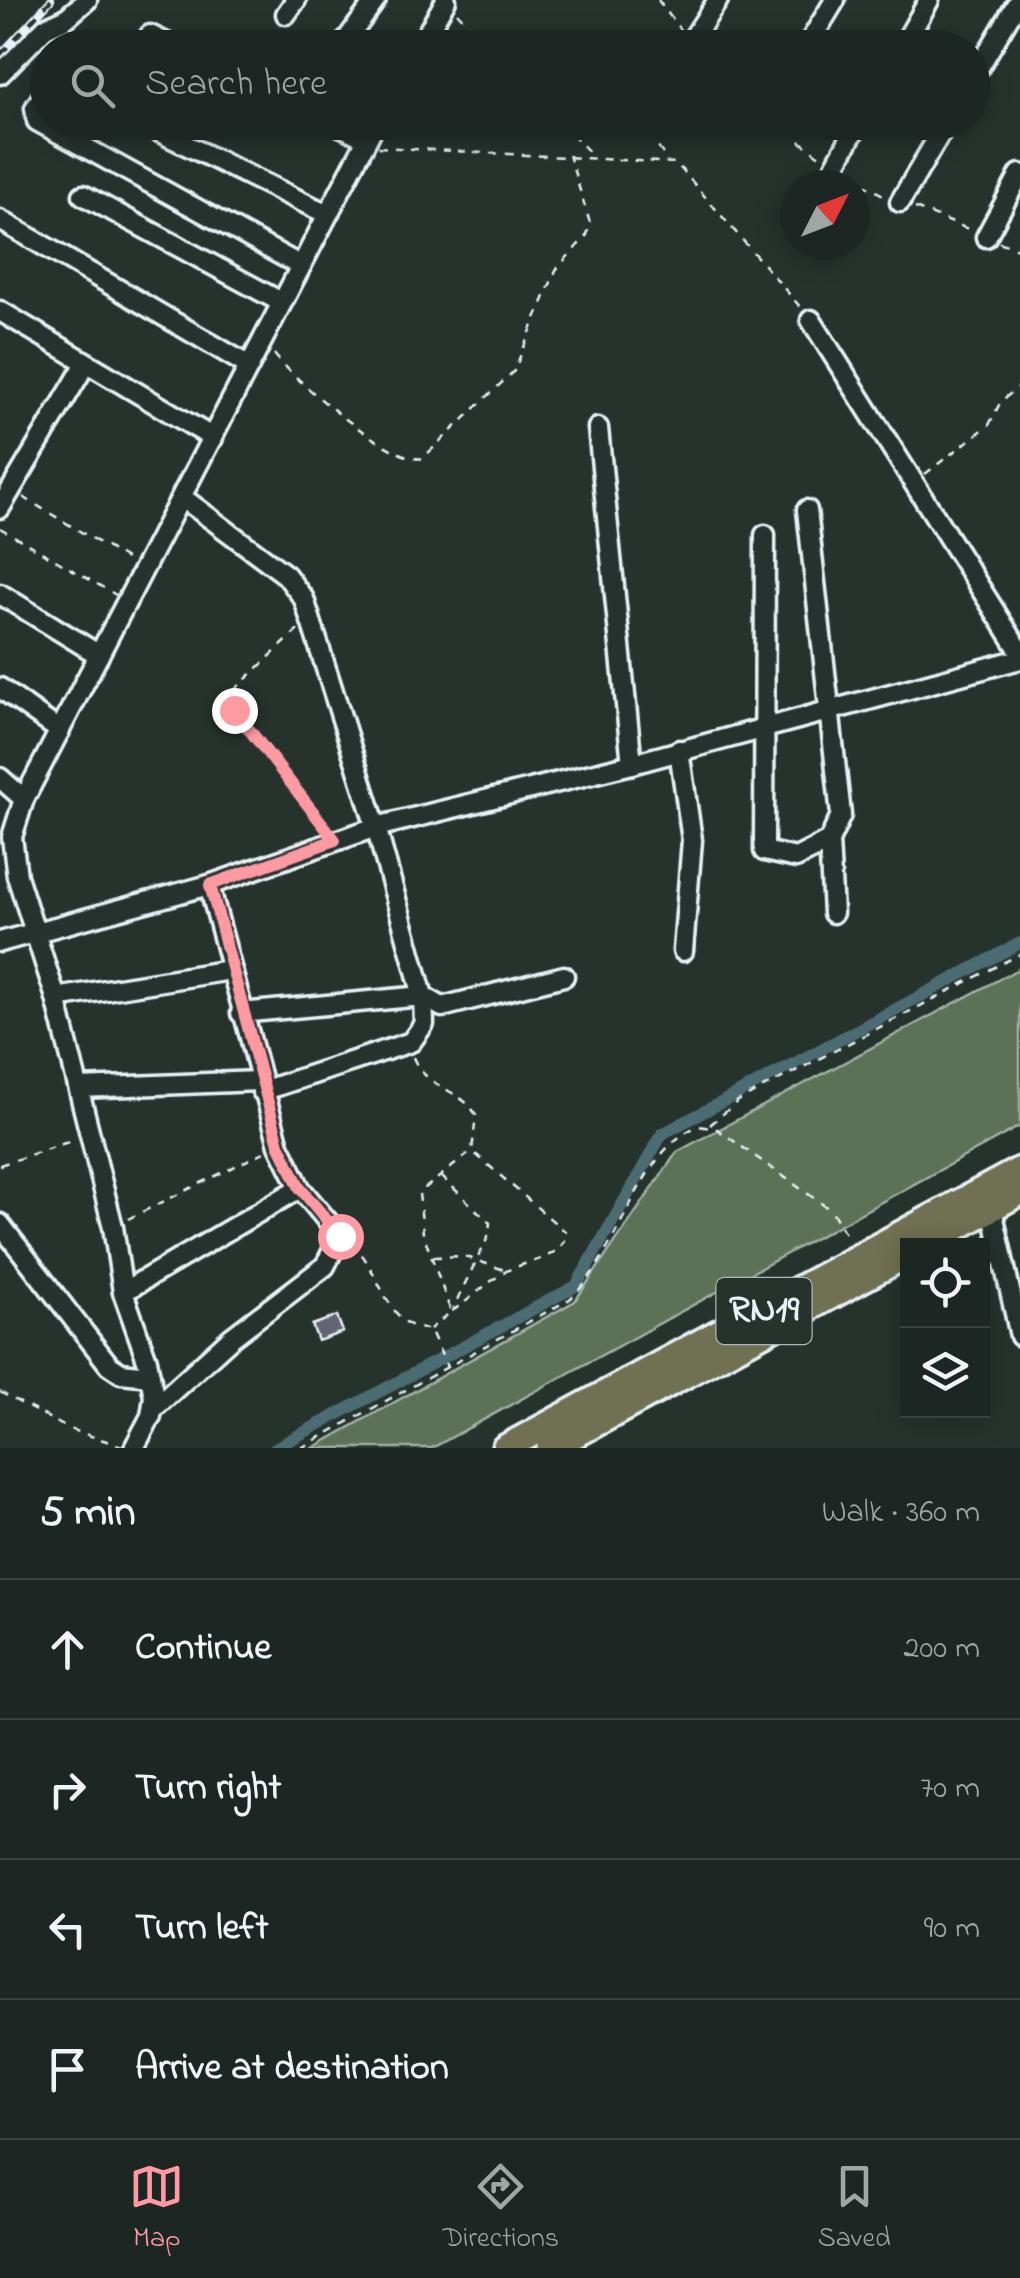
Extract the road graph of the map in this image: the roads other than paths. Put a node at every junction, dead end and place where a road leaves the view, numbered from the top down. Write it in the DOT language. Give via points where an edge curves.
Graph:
graph roads {
  1 [pos="88,0"];
  2 [pos="376,0"];
  3 [pos="446,0"];
  4 [pos="718,0"];
  5 [pos="835,0"];
  6 [pos="929,0"];
  7 [pos="1019,0"];
  8 [pos="43,30"];
  9 [pos="354,30"];
  10 [pos="428,30"];
  11 [pos="698,30"];
  12 [pos="817,30"];
  13 [pos="912,30"];
  14 [pos="30,43"];
  15 [pos="990,49"];
  16 [pos="0,74"];
  17 [pos="72,140"];
  18 [pos="176,140"];
  19 [pos="366,140"];
  20 [pos="849,140"];
  21 [pos="936,140"];
  22 [pos="834,166"];
  23 [pos="1020,174"];
  24 [pos="83,195"];
  25 [pos="900,202"];
  26 [pos="325,213"];
  27 [pos="0,220"];
  28 [pos="986,237"];
  29 [pos="299,265"];
  30 [pos="281,302"];
  31 [pos="0,311"];
  32 [pos="811,320"];
  33 [pos="84,365"];
  34 [pos="249,366"];
  35 [pos="598,428"];
  36 [pos="213,438"];
  37 [pos="183,498"];
  38 [pos="0,508"];
  39 [pos="807,510"];
  40 [pos="765,534"];
  41 [pos="0,594"];
  42 [pos="1020,651"];
  43 [pos="100,656"];
  44 [pos="1020,659"];
  45 [pos="0,688"];
  46 [pos="832,710"];
  47 [pos="765,728"];
  48 [pos="60,731"];
  49 [pos="678,750"];
  50 [pos="632,764"];
  51 [pos="3,787"];
  52 [pos="24,799"];
  53 [pos="376,827"];
  54 [pos="829,842"];
  55 [pos="210,885"];
  56 [pos="833,913"];
  57 [pos="36,935"];
  58 [pos="0,942"];
  59 [pos="682,951"];
  60 [pos="230,970"];
  61 [pos="564,976"];
  62 [pos="422,996"];
  63 [pos="56,998"];
  64 [pos="241,1014"];
  65 [pos="260,1086"];
  66 [pos="79,1088"];
  67 [pos="1020,1170"];
  68 [pos="300,1188"];
  69 [pos="1020,1192"];
  70 [pos="989,1197"];
  71 [pos="0,1224"];
  72 [pos="933,1238"];
  73 [pos="900,1258"];
  74 [pos="123,1292"];
  75 [pos="1020,1336"];
  76 [pos="150,1376"];
  77 [pos="154,1408"];
  78 [pos="132,1448"];
  79 [pos="506,1448"];
  80 [pos="550,1448"];
  1 -- 8 [label="street"];
  2 -- 9 [label="street"];
  3 -- 10 [label="street"];
  4 -- 11 [label="street"];
  5 -- 12 [label="street"];
  6 -- 13 [label="street"];
  7 -- 15 [label="street"];
  14 -- 16 [label="street"];
  17 -- 29 [label="street"];
  18 -- 26 [label="street"];
  19 -- 26 [label="street"];
  20 -- 22 [label="street"];
  21 -- 25 [label="street"];
  23 -- 28 [label="street"];
  24 -- 30 [label="street"];
  26 -- 29 [label="street"];
  27 -- 34 [label="street"];
  29 -- 30 [label="street"];
  30 -- 34 [label="street"];
  31 -- 33 [label="street"];
  32 -- 42 [label="street"];
  33 -- 36 [label="street"];
  33 -- 38 [label="street"];
  34 -- 36 [label="street"];
  35 -- 50 [label="street"];
  36 -- 37 [label="street"];
  37 -- 43 [label="street"];
  37 -- 53 [label="street" via="296,585"];
  39 -- 46 [label="street"];
  40 -- 47 [label="street"];
  41 -- 43 [label="street"];
  43 -- 48 [label="street"];
  44 -- 46 [label="street"];
  45 -- 48 [label="street"];
  46 -- 47 [label="street"];
  46 -- 54 [label="street" via="841,815"];
  47 -- 49 [label="street"];
  47 -- 54 [label="street" via="764,851 796,858"];
  48 -- 52 [label="street"];
  49 -- 50 [label="street"];
  49 -- 59 [label="street" via="692,840"];
  50 -- 53 [label="street"];
  51 -- 52 [label="street"];
  52 -- 57 [label="street" via="12,851"];
  53 -- 55 [label="street"];
  53 -- 62 [label="street"];
  54 -- 56 [label="street"];
  55 -- 57 [label="street"];
  55 -- 60 [label="street"];
  57 -- 58 [label="street"];
  57 -- 63 [label="street"];
  60 -- 63 [label="street"];
  60 -- 64 [label="street"];
  61 -- 62 [label="street" via="442,1007"];
  62 -- 64 [label="street"];
  62 -- 65 [label="street" via="424,1024 411,1042"];
  63 -- 66 [label="street"];
  64 -- 65 [label="street"];
  65 -- 66 [label="street"];
  65 -- 68 [label="street"];
  66 -- 74 [label="street"];
  67 -- 70 [label="highway, RN19"];
  68 -- 74 [label="street"];
  68 -- 77 [label="street" via="340,1236 326,1266"];
  69 -- 70 [label="highway, RN19"];
  70 -- 72 [label="highway, RN19"];
  70 -- 75 [label="street"];
  70 -- 79 [label="highway, RN19" via="855,1260"];
  71 -- 76 [label="street" via="109,1366"];
  73 -- 80 [label="highway, RN19"];
  74 -- 76 [label="street"];
  76 -- 77 [label="street"];
  77 -- 78 [label="street"];
}
